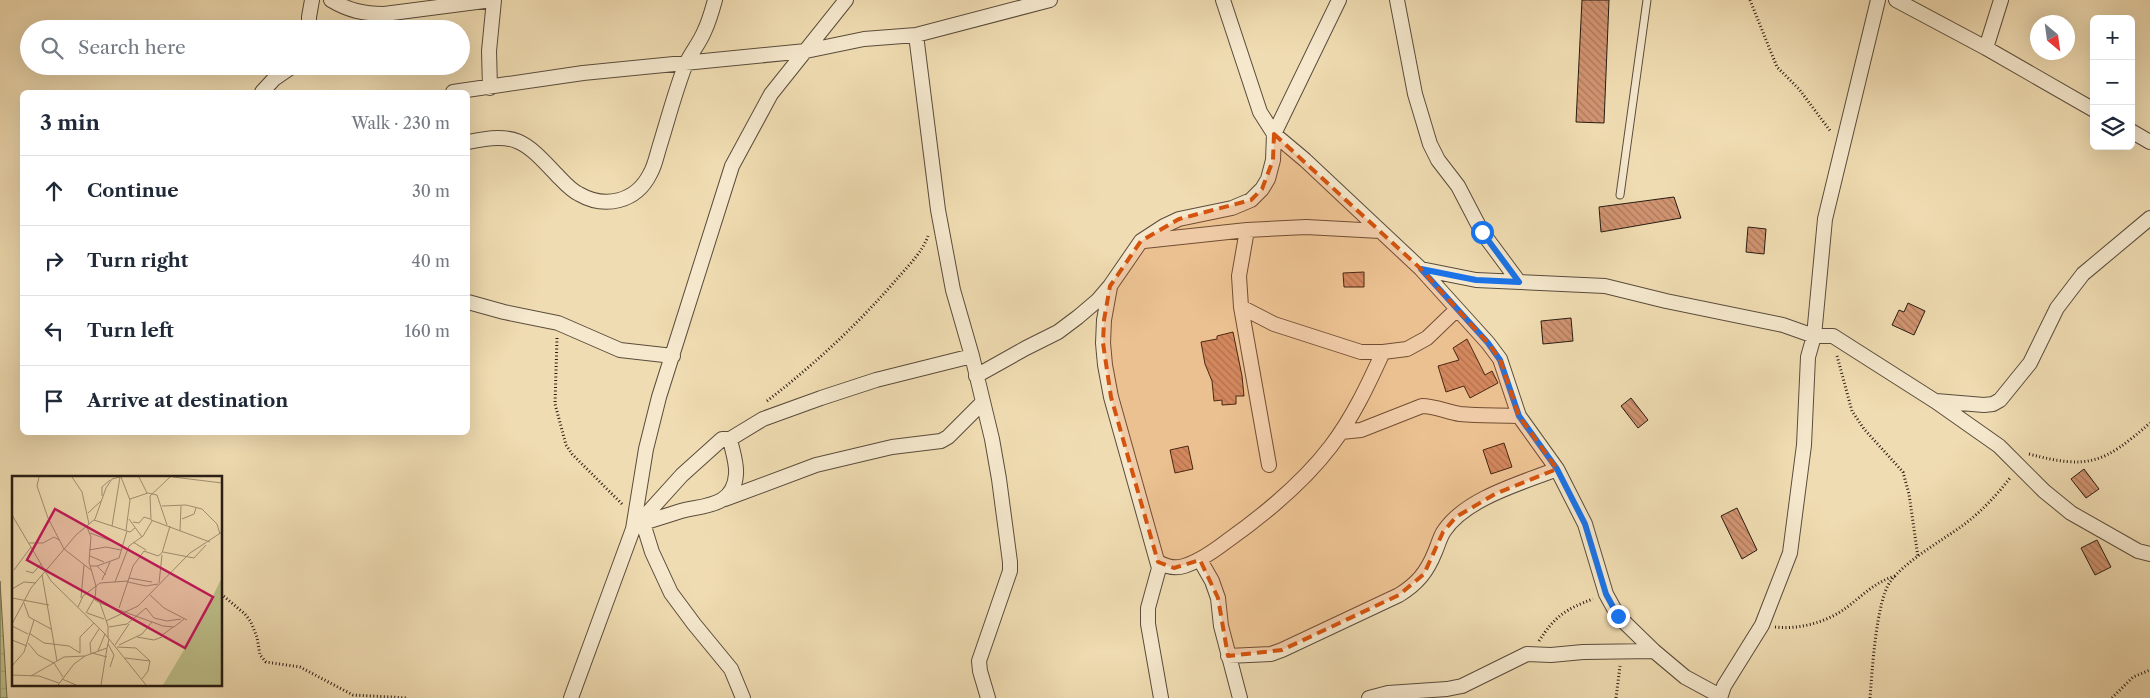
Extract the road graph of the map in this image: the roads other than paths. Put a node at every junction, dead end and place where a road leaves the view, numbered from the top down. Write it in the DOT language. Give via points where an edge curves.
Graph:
graph roads {
  1 [pos="312,0"];
  2 [pos="331,0"];
  3 [pos="493,0"];
  4 [pos="715,0"];
  5 [pos="846,0"];
  6 [pos="1050,0"];
  7 [pos="1339,0"];
  8 [pos="1397,0"];
  9 [pos="1646,0"];
  10 [pos="1878,0"];
  11 [pos="1896,0"];
  12 [pos="2002,0"];
  13 [pos="1223,1"];
  14 [pos="308,20"];
  15 [pos="916,35"];
  16 [pos="1986,48"];
  17 [pos="806,51"];
  18 [pos="686,63"];
  19 [pos="280,75"];
  20 [pos="490,88"];
  21 [pos="264,90"];
  22 [pos="470,90"];
  23 [pos="2090,108"];
  24 [pos="2135,133"];
  25 [pos="1274,134"];
  26 [pos="470,142"];
  27 [pos="2150,142"];
  28 [pos="1620,195"];
  29 [pos="2150,218"];
  30 [pos="1248,230"];
  31 [pos="1380,231"];
  32 [pos="1141,241"];
  33 [pos="1421,269"];
  34 [pos="1519,282"];
  35 [pos="1110,286"];
  36 [pos="470,303"];
  37 [pos="1241,307"];
  38 [pos="1455,308"];
  39 [pos="1814,336"];
  40 [pos="1383,352"];
  41 [pos="673,356"];
  42 [pos="972,356"];
  43 [pos="976,376"];
  44 [pos="1935,401"];
  45 [pos="983,402"];
  46 [pos="1519,416"];
  47 [pos="1341,432"];
  48 [pos="730,439"];
  49 [pos="1269,465"];
  50 [pos="1557,469"];
  51 [pos="725,499"];
  52 [pos="638,523"];
  53 [pos="2150,554"];
  54 [pos="1200,560"];
  55 [pos="1158,562"];
  56 [pos="1654,651"];
  57 [pos="1228,656"];
  58 [pos="1720,697"];
  59 [pos="571,698"];
  60 [pos="743,698"];
  61 [pos="988,698"];
  62 [pos="1161,698"];
  63 [pos="1240,698"];
  64 [pos="1369,698"];
  1 -- 14 [label="street"];
  2 -- 3 [label="street" via="353,11 384,14"];
  3 -- 20 [label="street"];
  4 -- 18 [label="street" via="704,33"];
  5 -- 17 [label="street"];
  6 -- 15 [label="street"];
  7 -- 25 [label="street"];
  8 -- 34 [label="street" via="1415,94 1430,144 1458,186 1482,232"];
  9 -- 28 [label="lane"];
  10 -- 39 [label="street" via="1826,211"];
  11 -- 16 [label="street"];
  12 -- 16 [label="street"];
  13 -- 25 [label="street" via="1260,112"];
  15 -- 17 [label="street" via="864,39"];
  15 -- 42 [label="street" via="938,210 953,290"];
  16 -- 23 [label="street"];
  17 -- 18 [label="street"];
  17 -- 41 [label="street" via="771,94 732,166"];
  18 -- 20 [label="street" via="583,73"];
  18 -- 26 [label="street" via="650,174 642,185 622,200 605,204 578,194 523,142 490,137"];
  19 -- 21 [label="street"];
  20 -- 22 [label="street"];
  24 -- 27 [label="street"];
  25 -- 31 [label="street"];
  25 -- 32 [label="street" via="1268,179 1251,200 1232,208 1179,219"];
  29 -- 44 [label="street" via="2083,274 2057,308 2030,363 2000,400 1984,406"];
  30 -- 31 [label="street" via="1306,227"];
  30 -- 32 [label="street"];
  30 -- 37 [label="street" via="1239,276"];
  31 -- 33 [label="street"];
  32 -- 35 [label="street"];
  33 -- 34 [label="street" via="1476,280"];
  33 -- 38 [label="street"];
  34 -- 39 [label="street" via="1605,286 1783,325"];
  35 -- 43 [label="street" via="1098,300 1058,332"];
  35 -- 55 [label="street" via="1104,320 1105,365 1111,397"];
  36 -- 41 [label="street" via="558,323 620,350"];
  37 -- 40 [label="street" via="1282,327 1362,352"];
  37 -- 49 [label="street"];
  38 -- 40 [label="street" via="1453,314 1428,338 1407,349"];
  38 -- 46 [label="street" via="1500,360"];
  39 -- 44 [label="street" via="1833,336"];
  39 -- 58 [label="street" via="1808,357 1804,445 1790,553 1762,625"];
  40 -- 47 [label="street" via="1362,398"];
  41 -- 52 [label="street" via="646,449"];
  42 -- 43 [label="street"];
  42 -- 48 [label="street" via="876,380 821,398 763,419"];
  43 -- 45 [label="street"];
  44 -- 53 [label="street" via="2022,460 2071,513 2138,551"];
  45 -- 51 [label="street" via="941,441 892,447 816,465"];
  45 -- 61 [label="street" via="1000,479 1010,562 1010,571 979,661"];
  46 -- 47 [label="street" via="1462,414 1422,406 1361,430"];
  46 -- 50 [label="street"];
  47 -- 54 [label="street" via="1316,463 1268,511"];
  48 -- 51 [label="street" via="736,474"];
  48 -- 52 [label="street" via="722,439 700,456"];
  50 -- 56 [label="street" via="1585,524 1606,594 1618,616"];
  50 -- 57 [label="street" via="1495,494 1456,517 1443,532 1424,574 1414,586 1399,595 1282,650 1270,654"];
  51 -- 52 [label="street" via="714,505"];
  52 -- 59 [label="street"];
  52 -- 60 [label="street" via="671,593 731,669"];
  54 -- 55 [label="street" via="1174,568"];
  54 -- 57 [label="street" via="1218,598"];
  55 -- 62 [label="street" via="1158,576 1148,608 1148,624"];
  56 -- 58 [label="street" via="1685,677"];
  56 -- 64 [label="street" via="1551,656 1526,654 1462,686 1388,692"];
  57 -- 63 [label="street"];
}
